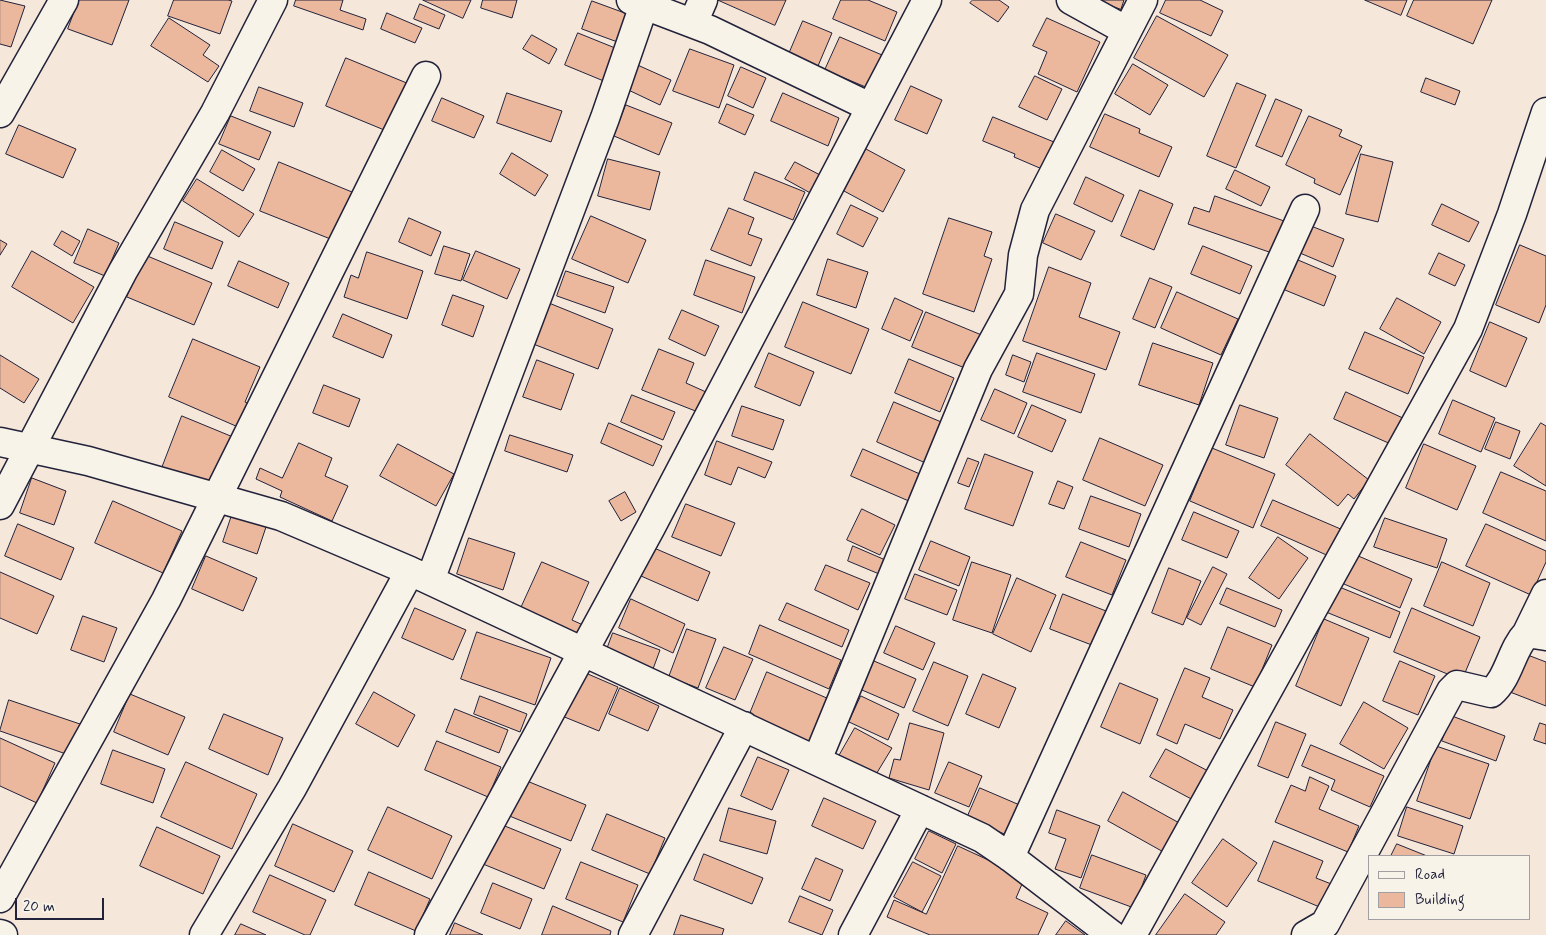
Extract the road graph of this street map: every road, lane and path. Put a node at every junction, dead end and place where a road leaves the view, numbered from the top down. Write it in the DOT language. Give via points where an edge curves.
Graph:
graph roads {
  1 [pos="64,0"];
  2 [pos="273,0"];
  3 [pos="928,0"];
  4 [pos="1071,0"];
  5 [pos="1143,0"];
  6 [pos="638,3"];
  7 [pos="698,12"];
  8 [pos="1127,31"];
  9 [pos="426,76"];
  10 [pos="870,107"];
  11 [pos="1546,112"];
  12 [pos="0,114"];
  13 [pos="1305,209"];
  14 [pos="0,442"];
  15 [pos="32,447"];
  16 [pos="217,498"];
  17 [pos="0,505"];
  18 [pos="420,575"];
  19 [pos="1546,594"];
  20 [pos="1537,635"];
  21 [pos="584,652"];
  22 [pos="744,726"];
  23 [pos="817,760"];
  24 [pos="920,809"];
  25 [pos="1010,857"];
  26 [pos="0,898"];
  27 [pos="204,935"];
  28 [pos="430,935"];
  29 [pos="633,935"];
  30 [pos="853,935"];
  31 [pos="1112,935"];
  32 [pos="1132,935"];
  33 [pos="1306,935"];
  1 -- 12 [label="street"];
  2 -- 15 [label="street" via="215,113 123,271"];
  3 -- 10 [label="street"];
  4 -- 8 [label="street"];
  5 -- 8 [label="street"];
  6 -- 7 [label="street"];
  6 -- 18 [label="street" via="605,118"];
  7 -- 10 [label="street"];
  8 -- 23 [label="street" via="1035,210 1023,255 1019,294 978,369"];
  9 -- 16 [label="street"];
  10 -- 21 [label="street"];
  11 -- 32 [label="street" via="1512,214 1468,329"];
  13 -- 25 [label="street"];
  14 -- 15 [label="street"];
  15 -- 16 [label="street"];
  15 -- 17 [label="street"];
  16 -- 18 [label="street" via="281,516"];
  16 -- 26 [label="street" via="166,600"];
  18 -- 21 [label="street"];
  18 -- 27 [label="street"];
  19 -- 20 [label="street"];
  20 -- 33 [label="street" via="1519,642 1498,687 1491,693 1466,685 1457,685 1450,691 1325,924"];
  21 -- 22 [label="street"];
  21 -- 28 [label="street"];
  22 -- 23 [label="street"];
  22 -- 29 [label="street"];
  23 -- 24 [label="street"];
  24 -- 25 [label="street" via="982,838"];
  24 -- 30 [label="street"];
  25 -- 31 [label="street"];
}
